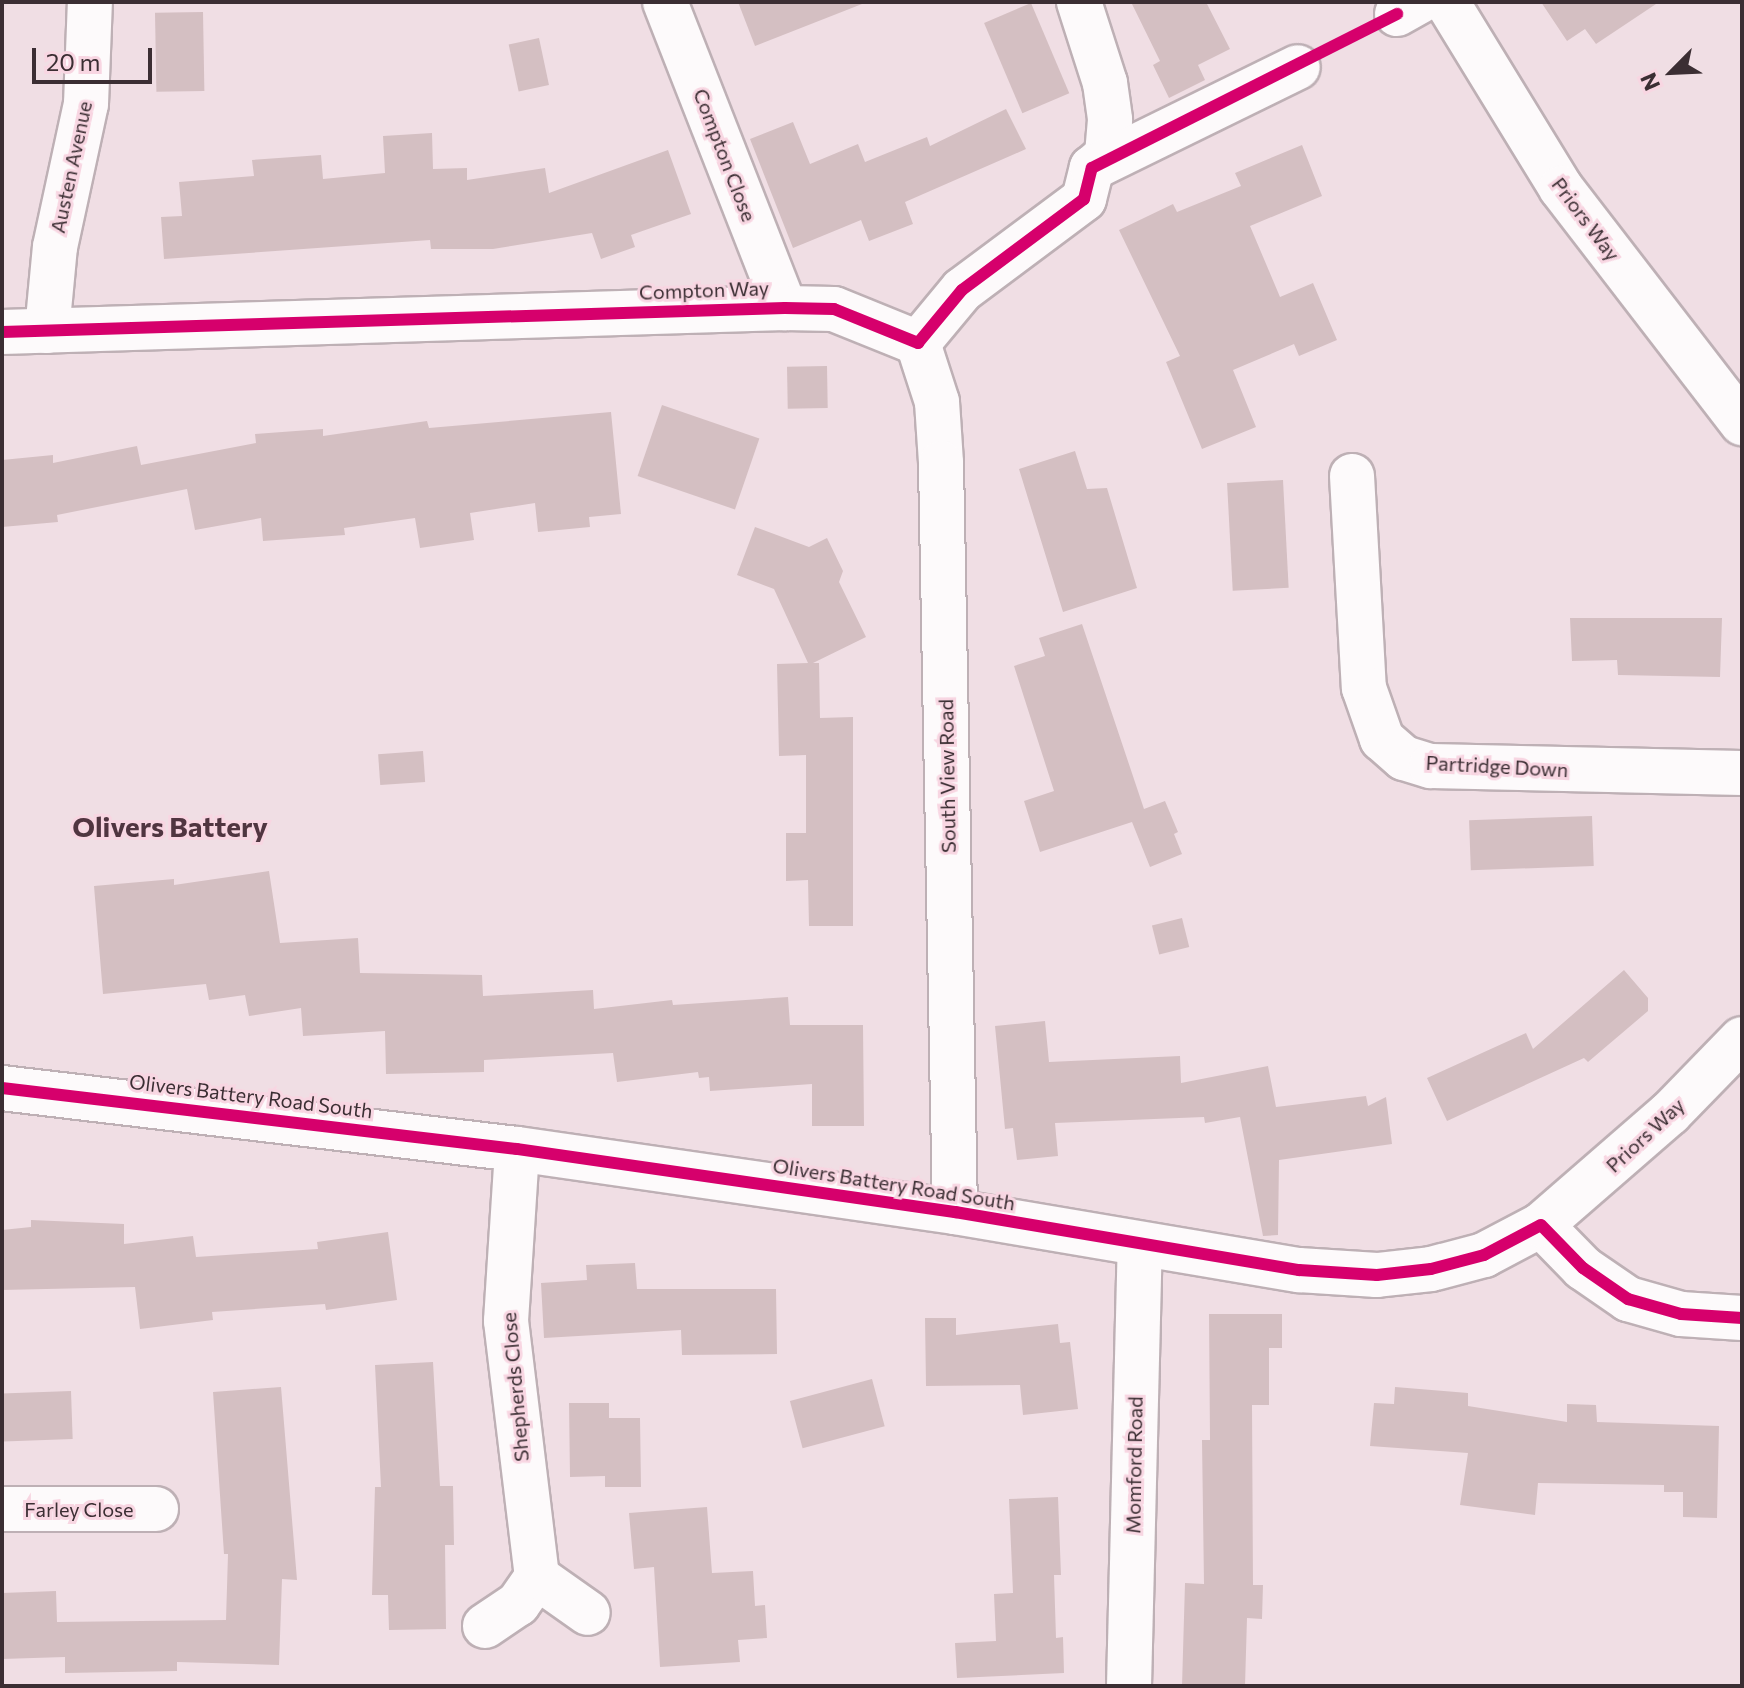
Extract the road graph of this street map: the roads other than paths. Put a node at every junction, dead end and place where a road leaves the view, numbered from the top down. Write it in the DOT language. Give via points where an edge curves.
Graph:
graph roads {
  1 [pos="90,2"];
  2 [pos="665,2"];
  3 [pos="1079,2"];
  4 [pos="1447,2"];
  5 [pos="1298,67"];
  6 [pos="1092,168"];
  7 [pos="785,308"];
  8 [pos="47,331"];
  9 [pos="2,332"];
  10 [pos="918,343"];
  11 [pos="1742,423"];
  12 [pos="1352,476"];
  13 [pos="1742,773"];
  14 [pos="1742,1039"];
  15 [pos="2,1088"];
  16 [pos="517,1149"];
  17 [pos="955,1212"];
  18 [pos="1541,1225"];
  19 [pos="1140,1244"];
  20 [pos="1742,1318"];
  21 [pos="2,1509"];
  22 [pos="156,1509"];
  23 [pos="537,1577"];
  24 [pos="588,1613"];
  25 [pos="485,1626"];
  26 [pos="1129,1686"];
  1 -- 8 [label="street, Austen Avenue" via="86,104 55,247"];
  2 -- 7 [label="street, Compton Close"];
  3 -- 6 [label="street" via="1105,83 1110,120 1107,155"];
  4 -- 11 [label="street, Priors Way" via="1561,188"];
  5 -- 6 [label="street"];
  6 -- 10 [label="street" via="1084,199 962,290"];
  7 -- 8 [label="street, Compton Way"];
  7 -- 10 [label="street, Compton Way" via="834,309"];
  8 -- 9 [label="street, Compton Way"];
  10 -- 17 [label="street, South View Road" via="937,402 941,463"];
  12 -- 13 [label="street, Partridge Down" via="1364,688 1382,739 1404,758 1431,766"];
  14 -- 18 [label="street, Priors Way" via="1670,1113"];
  15 -- 16 [label="street, Olivers Battery Road South"];
  16 -- 17 [label="street, Olivers Battery Road South"];
  16 -- 23 [label="street, Shepherds Close" via="506,1321"];
  17 -- 19 [label="street, Olivers Battery Road South"];
  18 -- 19 [label="street, Olivers Battery Road South" via="1484,1255 1377,1275 1299,1270"];
  18 -- 20 [label="street" via="1583,1268 1628,1299 1681,1314"];
  19 -- 26 [label="street, Momford Road"];
  21 -- 22 [label="street, Farley Close"];
  23 -- 24 [label="street"];
  23 -- 25 [label="street" via="518,1604"];
}
